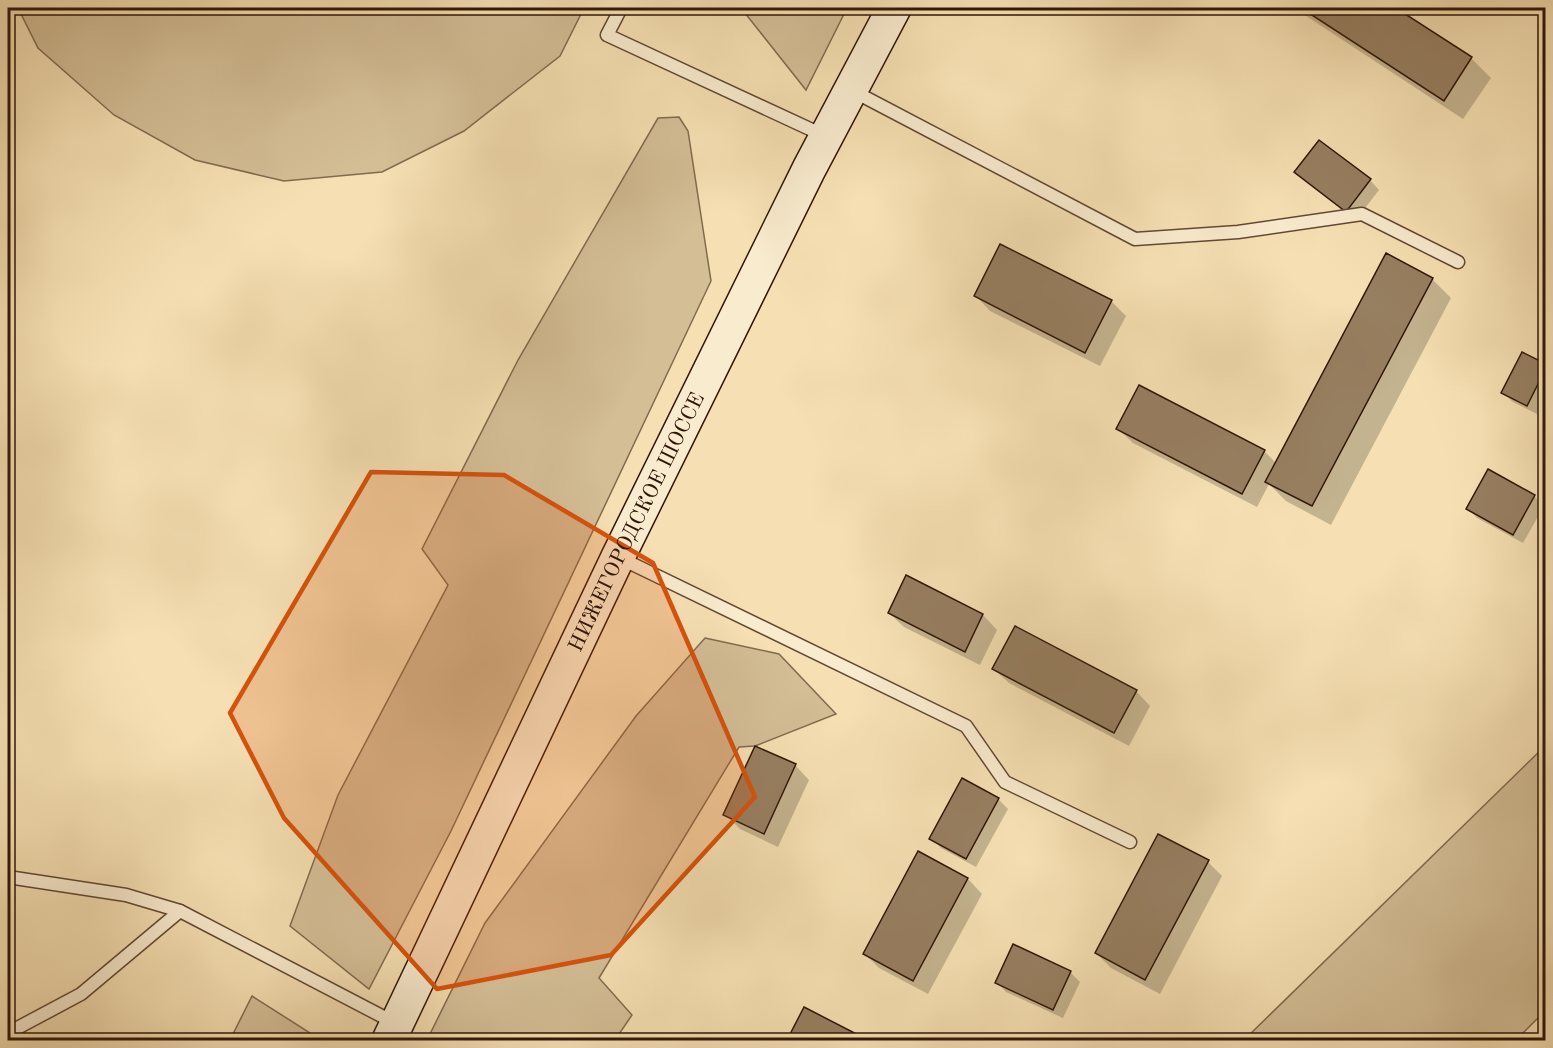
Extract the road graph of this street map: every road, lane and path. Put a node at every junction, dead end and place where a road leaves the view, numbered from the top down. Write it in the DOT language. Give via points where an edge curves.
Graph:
graph roads {
  1 [pos="621,8"];
  2 [pos="894,8"];
  3 [pos="852,90"];
  4 [pos="826,136"];
  5 [pos="1458,262"];
  6 [pos="618,557"];
  7 [pos="1130,842"];
  8 [pos="8,877"];
  9 [pos="180,911"];
  10 [pos="393,1032"];
  11 [pos="8,1033"];
  1 -- 4 [label="lane" via="607,35"];
  2 -- 3 [label="main road, НИЖЕГОРОДСКОЕ ШОССЕ"];
  3 -- 4 [label="main road, НИЖЕГОРОДСКОЕ ШОССЕ"];
  3 -- 5 [label="lane" via="1135,239 1238,232 1362,214"];
  4 -- 6 [label="main road, НИЖЕГОРОДСКОЕ ШОССЕ"];
  6 -- 7 [label="lane" via="966,726 1005,782"];
  6 -- 10 [label="main road, НИЖЕГОРОДСКОЕ ШОССЕ"];
  8 -- 9 [label="lane" via="126,895"];
  9 -- 10 [label="lane"];
  9 -- 11 [label="lane" via="81,994"];
}
